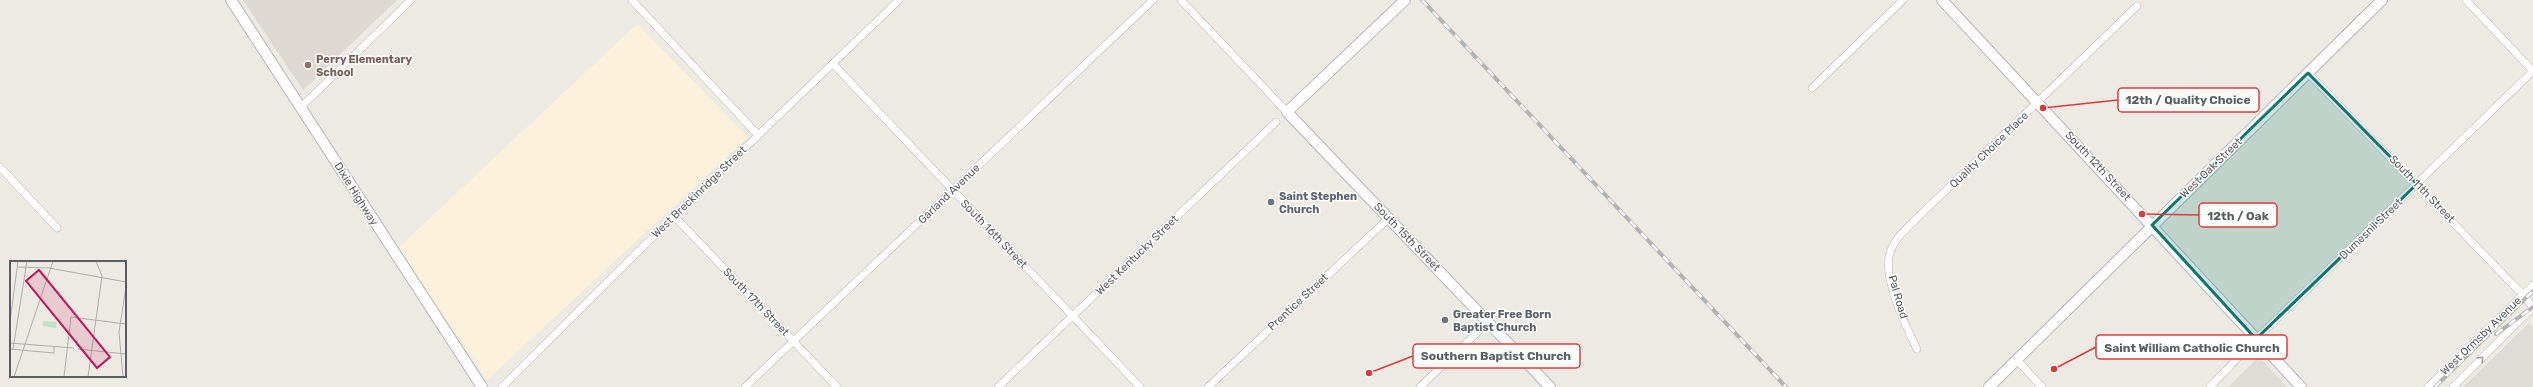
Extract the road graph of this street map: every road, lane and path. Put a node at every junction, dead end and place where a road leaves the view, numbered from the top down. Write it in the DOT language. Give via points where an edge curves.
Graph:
graph roads {
  1 [pos="231,0"];
  2 [pos="411,0"];
  3 [pos="632,0"];
  4 [pos="899,0"];
  5 [pos="1153,0"];
  6 [pos="1181,0"];
  7 [pos="1405,0"];
  8 [pos="1903,0"];
  9 [pos="1942,0"];
  10 [pos="2382,0"];
  11 [pos="2466,0"];
  12 [pos="2137,6"];
  13 [pos="833,64"];
  14 [pos="2533,71"];
  15 [pos="2308,73"];
  16 [pos="1812,88"];
  17 [pos="2038,103"];
  18 [pos="301,107"];
  19 [pos="1287,112"];
  20 [pos="1276,122"];
  21 [pos="758,135"];
  22 [pos="0,167"];
  23 [pos="2417,184"];
  24 [pos="953,191"];
  25 [pos="674,216"];
  26 [pos="1388,218"];
  27 [pos="2152,225"];
  28 [pos="57,228"];
  29 [pos="1894,244"];
  30 [pos="2533,285"];
  31 [pos="2523,295"];
  32 [pos="2533,307"];
  33 [pos="1072,316"];
  34 [pos="1488,322"];
  35 [pos="2256,339"];
  36 [pos="794,342"];
  37 [pos="1917,349"];
  38 [pos="2017,360"];
  39 [pos="482,387"];
  40 [pos="502,387"];
  41 [pos="745,387"];
  42 [pos="837,387"];
  43 [pos="998,387"];
  44 [pos="1140,387"];
  45 [pos="1208,387"];
  46 [pos="1420,387"];
  47 [pos="1550,387"];
  48 [pos="1989,387"];
  49 [pos="2042,387"];
  50 [pos="2210,387"];
  51 [pos="2301,387"];
  52 [pos="2428,387"];
  53 [pos="2453,387"];
  1 -- 18 [label="street, Dixie Highway"];
  2 -- 18 [label="street"];
  3 -- 21 [label="street"];
  4 -- 13 [label="street, West Breckinridge Street"];
  5 -- 24 [label="street, Garland Avenue"];
  6 -- 19 [label="street, South 15th Street"];
  7 -- 19 [label="street"];
  8 -- 16 [label="street"];
  9 -- 17 [label="street, South 12th Street"];
  10 -- 15 [label="street, West Oak Street"];
  11 -- 14 [label="street"];
  12 -- 17 [label="street, Quality Choice Place"];
  13 -- 21 [label="street, West Breckinridge Street"];
  13 -- 24 [label="street, South 16th Street"];
  14 -- 23 [label="street, Dumesnil Street"];
  15 -- 23 [label="street, South 11th Street"];
  15 -- 27 [label="street, West Oak Street"];
  17 -- 27 [label="street, South 12th Street"];
  17 -- 29 [label="street, Quality Choice Place" via="1908,227"];
  18 -- 39 [label="street, Dixie Highway"];
  19 -- 26 [label="street, South 15th Street"];
  20 -- 33 [label="street, West Kentucky Street"];
  21 -- 25 [label="street, West Breckinridge Street"];
  22 -- 28 [label="street"];
  23 -- 31 [label="street, South 11th Street"];
  23 -- 35 [label="street, Dumesnil Street"];
  24 -- 33 [label="street, South 16th Street"];
  24 -- 36 [label="street, Garland Avenue"];
  25 -- 36 [label="street, South 17th Street"];
  25 -- 40 [label="street, West Breckinridge Street"];
  26 -- 34 [label="street, South 15th Street"];
  26 -- 45 [label="street, Prentice Street"];
  27 -- 35 [label="street, South 12th Street"];
  27 -- 38 [label="street, West Oak Street"];
  29 -- 37 [label="street, Pal Road" via="1889,254 1893,288"];
  30 -- 31 [label="street, West Ormsby Avenue"];
  31 -- 32 [label="street, South 11th Street"];
  31 -- 52 [label="street, West Ormsby Avenue"];
  53 -- 32 [label="street, West Ormsby Avenue, one-way"];
  33 -- 43 [label="street, West Kentucky Street"];
  33 -- 44 [label="street, South 16th Street"];
  34 -- 46 [label="street"];
  34 -- 47 [label="street, South 15th Street"];
  35 -- 50 [label="street, Dumesnil Street"];
  35 -- 51 [label="street, South 12th Street"];
  36 -- 41 [label="street, Garland Avenue"];
  36 -- 42 [label="street, South 17th Street"];
  38 -- 48 [label="street, West Oak Street"];
  38 -- 49 [label="street"];
}
